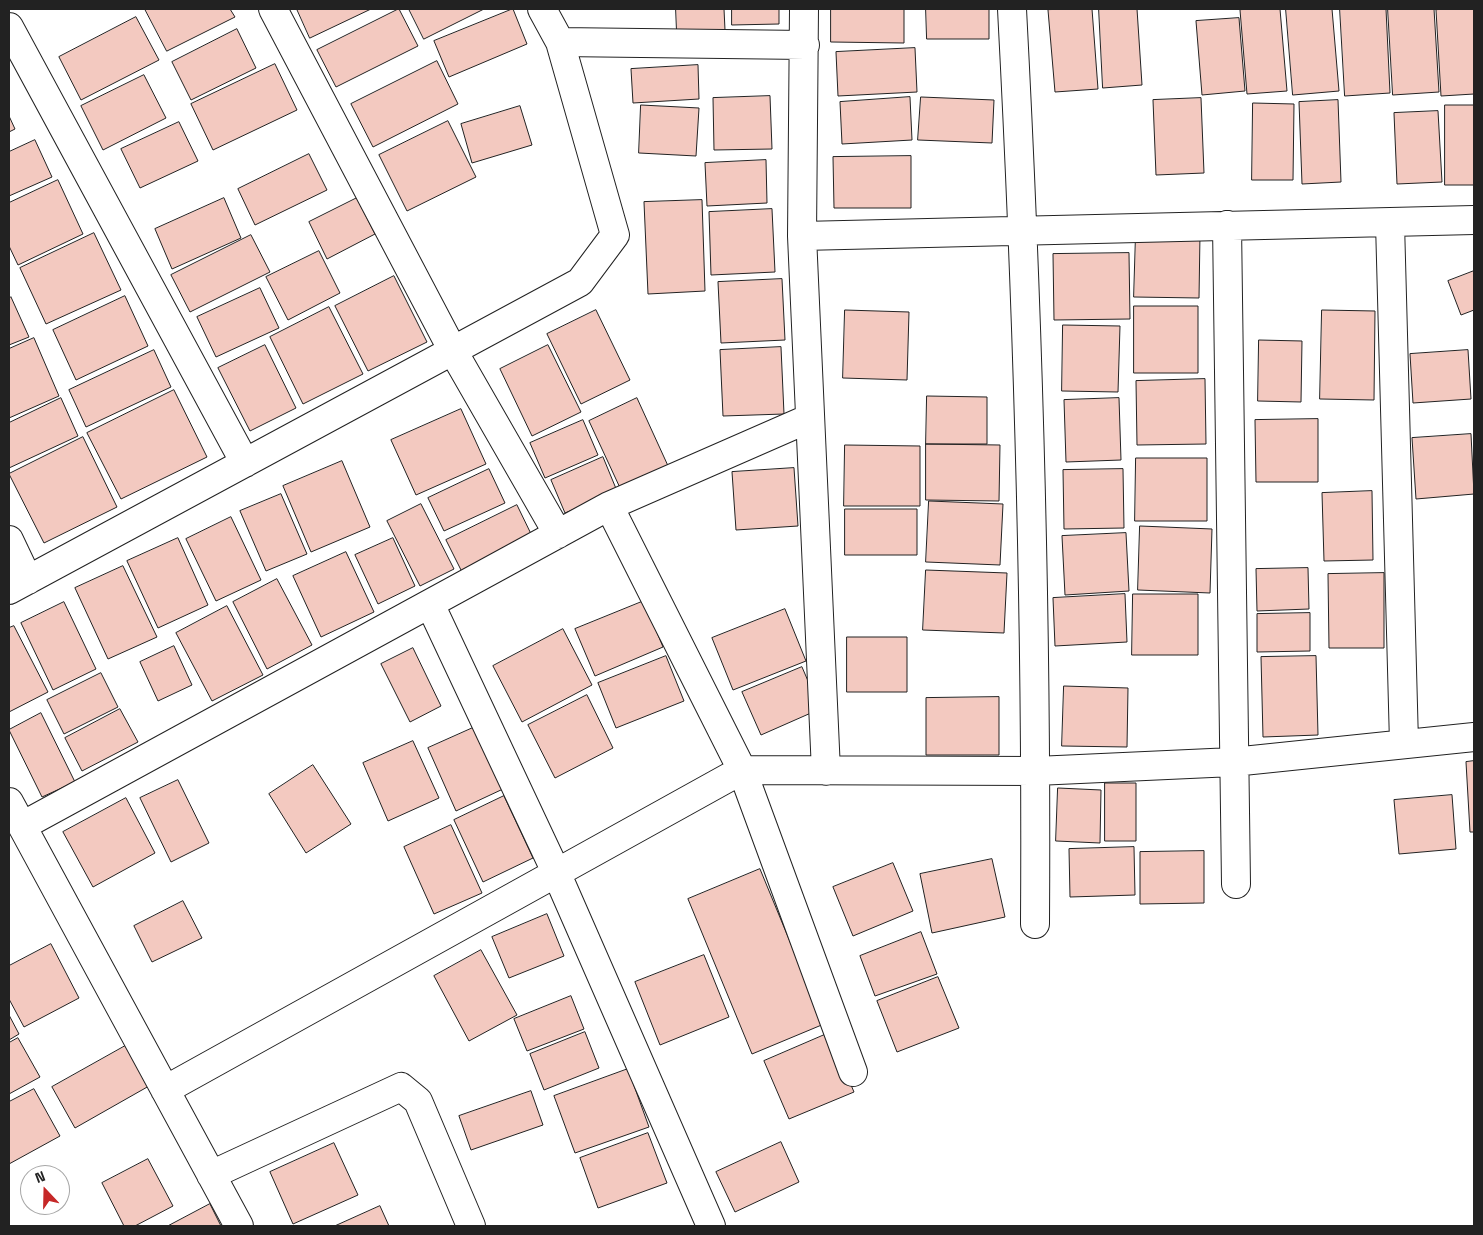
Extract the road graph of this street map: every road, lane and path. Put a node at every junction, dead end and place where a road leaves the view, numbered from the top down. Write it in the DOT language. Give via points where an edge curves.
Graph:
graph roads {
  1 [pos="273,9"];
  2 [pos="542,9"];
  3 [pos="804,9"];
  4 [pos="1012,9"];
  5 [pos="9,27"];
  6 [pos="560,42"];
  7 [pos="805,44"];
  8 [pos="1474,220"];
  9 [pos="1390,223"];
  10 [pos="1227,226"];
  11 [pos="1024,229"];
  12 [pos="802,236"];
  13 [pos="453,351"];
  14 [pos="810,418"];
  15 [pos="245,463"];
  16 [pos="609,506"];
  17 [pos="558,534"];
  18 [pos="9,540"];
  19 [pos="18,585"];
  20 [pos="430,604"];
  21 [pos="1474,737"];
  22 [pos="1404,743"];
  23 [pos="1233,762"];
  24 [pos="742,770"];
  25 [pos="826,770"];
  26 [pos="1036,771"];
  27 [pos="9,802"];
  28 [pos="22,826"];
  29 [pos="556,872"];
  30 [pos="1236,884"];
  31 [pos="1036,924"];
  32 [pos="853,1072"];
  33 [pos="165,1090"];
  34 [pos="211,1175"];
  35 [pos="239,1226"];
  36 [pos="471,1226"];
  37 [pos="711,1226"];
  1 -- 13 [label="street"];
  2 -- 6 [label="street"];
  3 -- 7 [label="street"];
  4 -- 11 [label="street"];
  5 -- 15 [label="street"];
  6 -- 7 [label="street"];
  6 -- 13 [label="street" via="615,235 580,282"];
  7 -- 12 [label="street"];
  8 -- 9 [label="street"];
  9 -- 10 [label="street"];
  9 -- 22 [label="street"];
  10 -- 11 [label="street"];
  10 -- 23 [label="street"];
  11 -- 12 [label="street"];
  11 -- 26 [label="street"];
  12 -- 14 [label="street"];
  13 -- 15 [label="street"];
  13 -- 17 [label="street"];
  14 -- 16 [label="street"];
  14 -- 25 [label="street"];
  15 -- 19 [label="street"];
  16 -- 17 [label="street"];
  16 -- 24 [label="street"];
  17 -- 20 [label="street"];
  18 -- 19 [label="street"];
  20 -- 28 [label="street"];
  20 -- 29 [label="street"];
  21 -- 22 [label="street"];
  22 -- 23 [label="street"];
  23 -- 26 [label="street"];
  23 -- 30 [label="street"];
  24 -- 25 [label="street"];
  24 -- 29 [label="street"];
  24 -- 32 [label="street"];
  25 -- 26 [label="street"];
  26 -- 31 [label="street"];
  27 -- 28 [label="street"];
  28 -- 33 [label="street"];
  29 -- 33 [label="street"];
  29 -- 37 [label="street"];
  33 -- 34 [label="street"];
  34 -- 35 [label="street"];
  34 -- 36 [label="street" via="401,1087 418,1101"];
}
